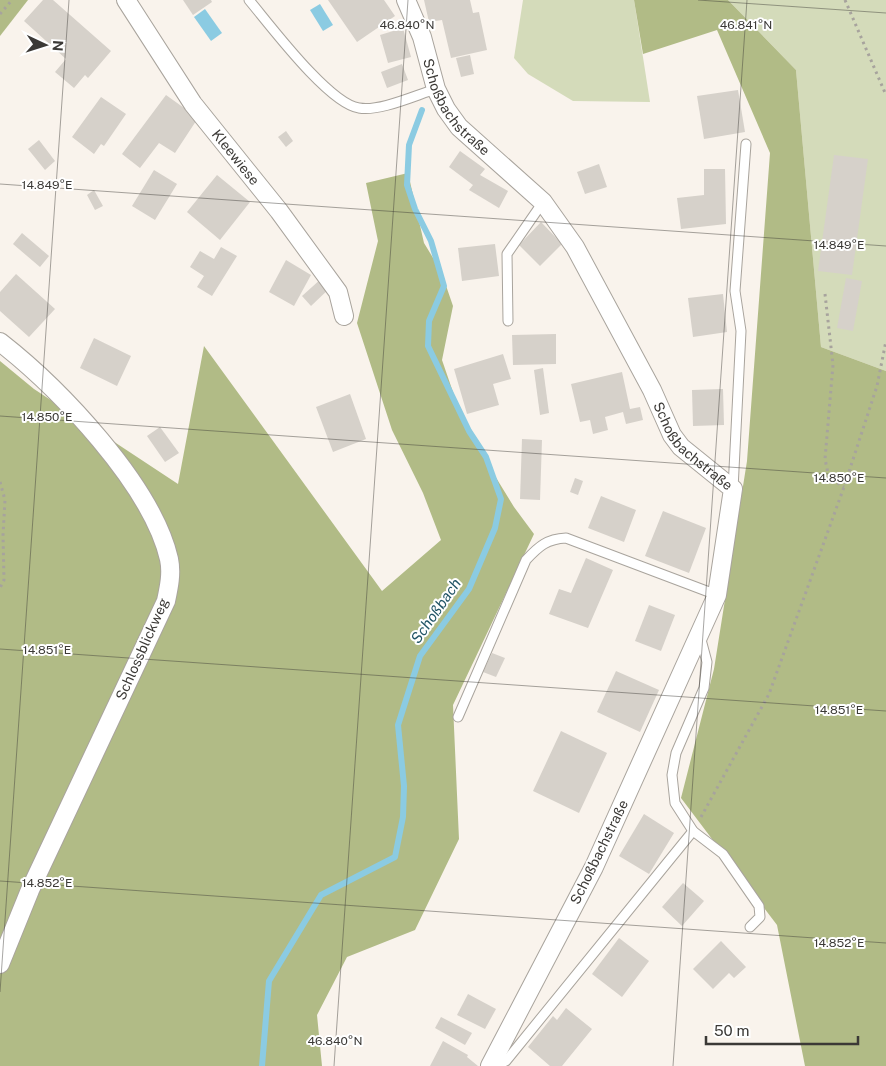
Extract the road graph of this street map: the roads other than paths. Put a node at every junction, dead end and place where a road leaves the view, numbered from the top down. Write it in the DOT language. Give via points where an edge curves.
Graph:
graph roads {
  1 [pos="126,0"];
  2 [pos="249,0"];
  3 [pos="406,0"];
  4 [pos="436,89"];
  5 [pos="746,144"];
  6 [pos="543,202"];
  7 [pos="344,316"];
  8 [pos="508,321"];
  9 [pos="0,342"];
  10 [pos="733,489"];
  11 [pos="717,595"];
  12 [pos="699,634"];
  13 [pos="458,717"];
  14 [pos="694,831"];
  15 [pos="750,928"];
  16 [pos="0,964"];
  17 [pos="490,1066"];
  18 [pos="495,1066"];
  1 -- 7 [label="street, Kleewiese" via="193,104 279,211 338,292"];
  2 -- 4 [label="lane" via="307,68 343,103 360,109"];
  3 -- 4 [label="street, Schoßbachstraße" via="422,38"];
  4 -- 6 [label="street, Schoßbachstraße" via="459,127"];
  5 -- 10 [label="lane" via="735,291 741,331"];
  6 -- 8 [label="lane" via="507,254"];
  6 -- 10 [label="street, Schoßbachstraße" via="575,247 652,390 672,435 681,447"];
  9 -- 16 [label="street, Schlossblickweg" via="33,367 100,440 151,510 169,560 170,580 166,601 30,890"];
  10 -- 11 [label="street, Schoßbachstraße"];
  11 -- 12 [label="street, Schoßbachstraße"];
  11 -- 13 [label="lane" via="566,538 541,544 526,560"];
  12 -- 14 [label="lane" via="707,662 704,688 676,752 672,775 675,803"];
  12 -- 17 [label="street, Schoßbachstraße" via="594,867"];
  14 -- 15 [label="lane" via="723,854 759,906 760,917"];
  14 -- 18 [label="lane" via="506,1061"];
}
